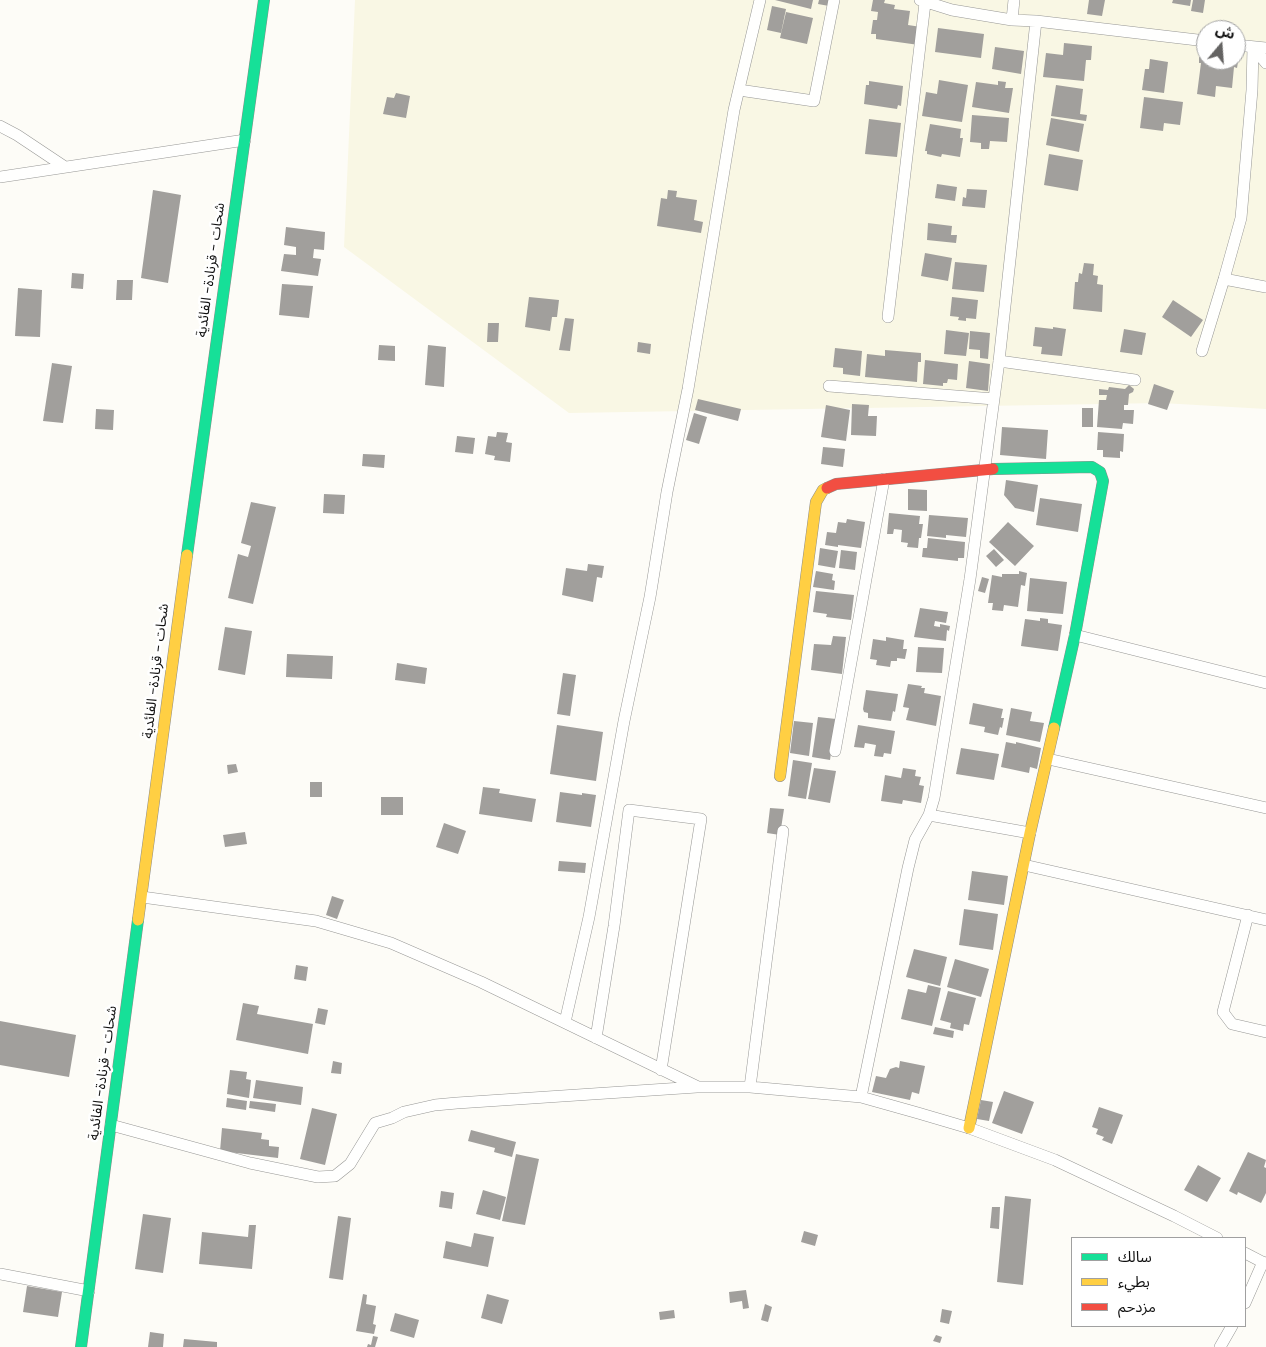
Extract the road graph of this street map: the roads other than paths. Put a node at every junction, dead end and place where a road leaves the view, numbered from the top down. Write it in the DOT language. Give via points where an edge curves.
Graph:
graph roads {
  1 [pos="264,0"];
  2 [pos="760,0"];
  3 [pos="834,0"];
  4 [pos="1014,0"];
  5 [pos="922,1"];
  6 [pos="1012,20"];
  7 [pos="1036,21"];
  8 [pos="1196,40"];
  9 [pos="1246,46"];
  10 [pos="1253,47"];
  11 [pos="1266,48"];
  12 [pos="1266,64"];
  13 [pos="739,90"];
  14 [pos="0,126"];
  15 [pos="245,140"];
  16 [pos="65,167"];
  17 [pos="0,177"];
  18 [pos="1224,279"];
  19 [pos="1266,287"];
  20 [pos="888,317"];
  21 [pos="1202,351"];
  22 [pos="998,361"];
  23 [pos="1135,380"];
  24 [pos="829,386"];
  25 [pos="994,398"];
  26 [pos="986,469"];
  27 [pos="884,479"];
  28 [pos="1074,635"];
  29 [pos="1266,683"];
  30 [pos="835,751"];
  31 [pos="1048,758"];
  32 [pos="780,776"];
  33 [pos="1266,808"];
  34 [pos="929,814"];
  35 [pos="783,831"];
  36 [pos="1030,833"];
  37 [pos="1024,865"];
  38 [pos="142,897"];
  39 [pos="1248,916"];
  40 [pos="1266,920"];
  41 [pos="566,1022"];
  42 [pos="1266,1032"];
  43 [pos="596,1038"];
  44 [pos="661,1070"];
  45 [pos="750,1087"];
  46 [pos="698,1088"];
  47 [pos="862,1097"];
  48 [pos="112,1124"];
  49 [pos="969,1128"];
  50 [pos="1215,1237"];
  51 [pos="1246,1254"];
  52 [pos="1265,1263"];
  53 [pos="0,1274"];
  54 [pos="89,1290"];
  55 [pos="1246,1301"];
  56 [pos="1231,1327"];
  57 [pos="81,1347"];
  58 [pos="1220,1347"];
  1 -- 15 [label="main road, شحات - قرنادة- الفائدية"];
  2 -- 13 [label="street"];
  3 -- 13 [label="street" via="814,102"];
  4 -- 6 [label="street"];
  5 -- 6 [label="street" via="952,10"];
  5 -- 20 [label="street"];
  6 -- 7 [label="street"];
  7 -- 8 [label="street"];
  7 -- 22 [label="street"];
  9 -- 10 [label="street"];
  10 -- 11 [label="street"];
  10 -- 12 [label="street"];
  10 -- 18 [label="street" via="1241,218"];
  13 -- 41 [label="street" via="650,597"];
  14 -- 16 [label="street"];
  15 -- 16 [label="street"];
  15 -- 38 [label="main road, شحات - قرنادة- الفائدية"];
  16 -- 17 [label="street"];
  18 -- 19 [label="street"];
  18 -- 21 [label="street"];
  22 -- 23 [label="street"];
  22 -- 25 [label="street"];
  24 -- 25 [label="street"];
  25 -- 26 [label="street"];
  26 -- 27 [label="main road"];
  26 -- 28 [label="main road" via="1092,467 1100,472 1103,481"];
  26 -- 34 [label="street"];
  27 -- 30 [label="street"];
  27 -- 32 [label="main road" via="836,484 823,490 816,502"];
  28 -- 29 [label="street"];
  28 -- 31 [label="main road"];
  31 -- 33 [label="street"];
  31 -- 36 [label="main road"];
  34 -- 36 [label="street"];
  34 -- 47 [label="street" via="915,840 908,868"];
  35 -- 45 [label="street"];
  36 -- 37 [label="main road"];
  37 -- 39 [label="street"];
  37 -- 49 [label="main road"];
  38 -- 41 [label="street" via="316,921 391,943"];
  38 -- 48 [label="main road, شحات - قرنادة- الفائدية"];
  39 -- 40 [label="street"];
  39 -- 42 [label="street" via="1223,1012 1232,1024"];
  41 -- 43 [label="street"];
  43 -- 44 [label="street"];
  43 -- 44 [label="street" via="629,810 701,820"];
  44 -- 46 [label="street"];
  45 -- 46 [label="street"];
  45 -- 47 [label="street"];
  46 -- 48 [label="street" via="456,1103 404,1112 375,1123 350,1164 335,1176 318,1177 250,1163"];
  47 -- 49 [label="street"];
  48 -- 54 [label="main road, شحات - قرنادة- الفائدية"];
  49 -- 50 [label="street" via="1055,1160"];
  51 -- 52 [label="street"];
  52 -- 55 [label="street"];
  53 -- 54 [label="street"];
  54 -- 57 [label="main road, شحات - قرنادة- الفائدية"];
  56 -- 58 [label="street"];
}
